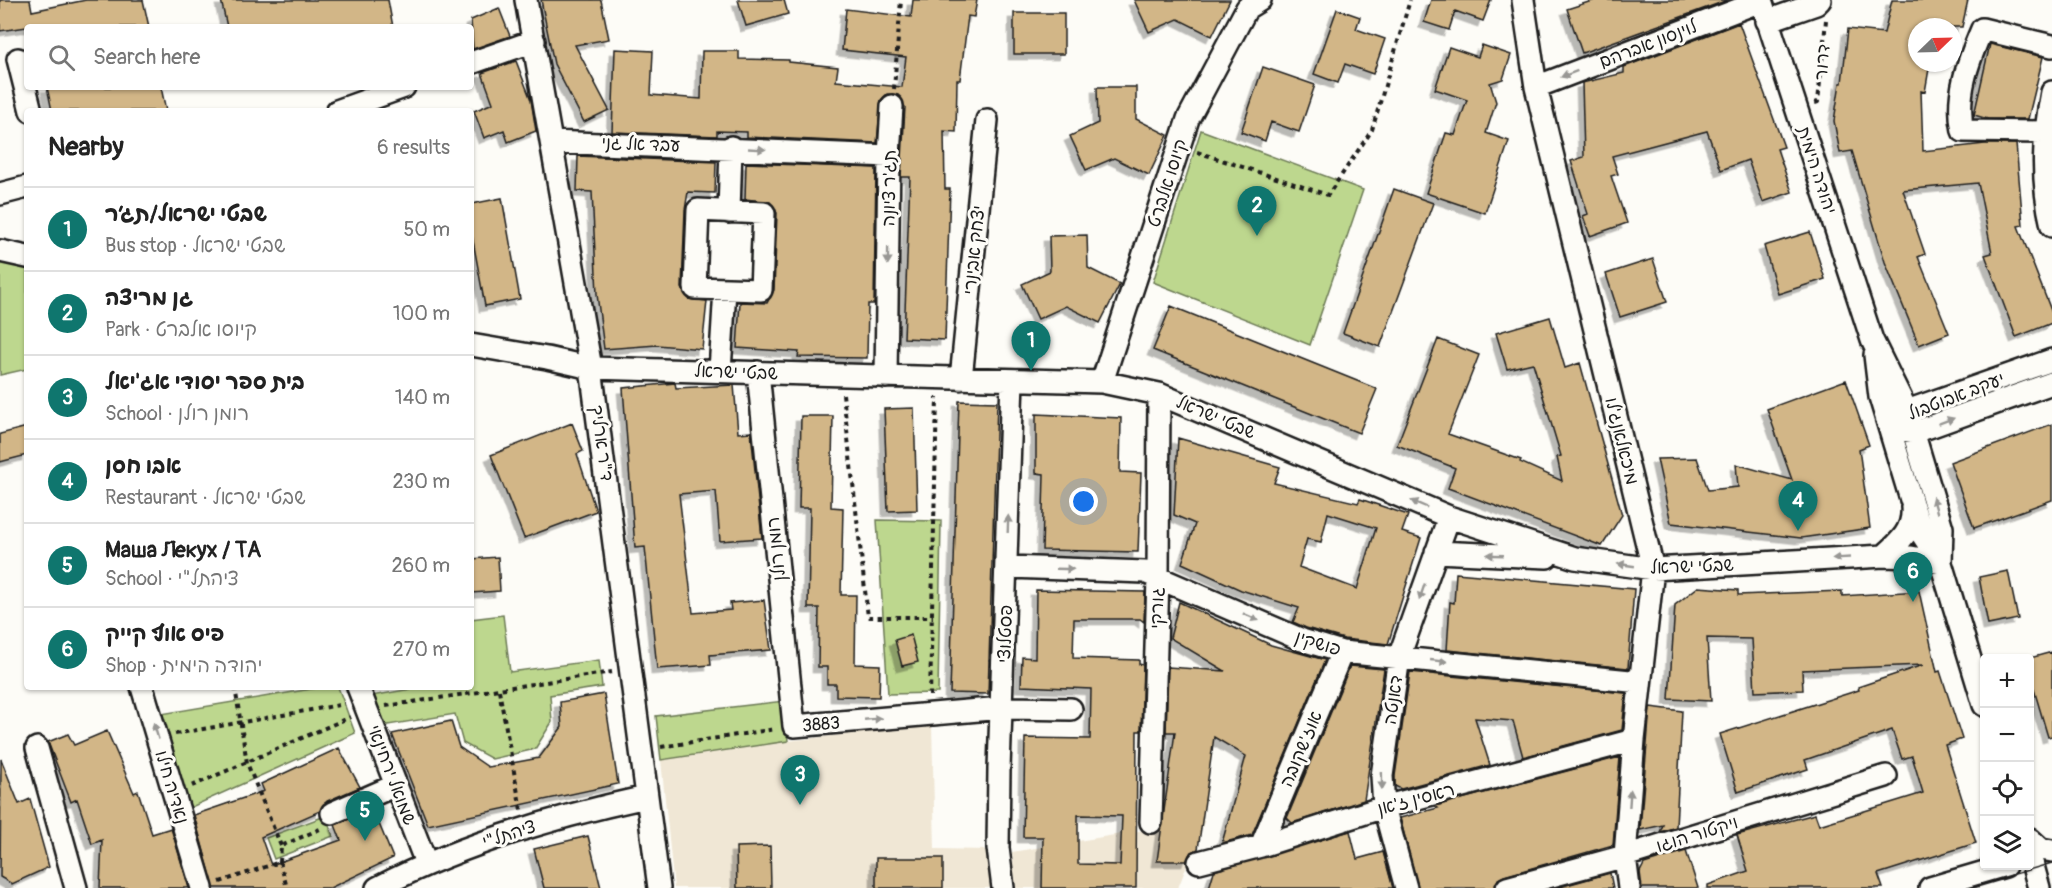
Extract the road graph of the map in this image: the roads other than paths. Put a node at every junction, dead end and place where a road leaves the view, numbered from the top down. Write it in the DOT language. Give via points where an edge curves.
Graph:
graph roads {
  1 [pos="526,0"];
  2 [pos="1260,0"];
  3 [pos="1523,0"];
  4 [pos="1761,1"];
  5 [pos="1823,5"];
  6 [pos="1767,21"];
  7 [pos="534,41"];
  8 [pos="2052,46"];
  9 [pos="18,59"];
  10 [pos="474,62"];
  11 [pos="24,83"];
  12 [pos="1536,87"];
  13 [pos="26,90"];
  14 [pos="396,90"];
  15 [pos="2052,92"];
  16 [pos="892,106"];
  17 [pos="30,108"];
  18 [pos="345,108"];
  19 [pos="987,120"];
  20 [pos="2045,132"];
  21 [pos="552,142"];
  22 [pos="731,147"];
  23 [pos="888,156"];
  24 [pos="24,188"];
  25 [pos="0,194"];
  26 [pos="729,212"];
  27 [pos="2052,226"];
  28 [pos="0,251"];
  29 [pos="24,256"];
  30 [pos="725,289"];
  31 [pos="583,322"];
  32 [pos="1872,340"];
  33 [pos="474,346"];
  34 [pos="547,358"];
  35 [pos="2052,360"];
  36 [pos="591,368"];
  37 [pos="720,371"];
  38 [pos="758,372"];
  39 [pos="886,377"];
  40 [pos="961,379"];
  41 [pos="1012,380"];
  42 [pos="1102,382"];
  43 [pos="2052,383"];
  44 [pos="1159,394"];
  45 [pos="1907,411"];
  46 [pos="1889,429"];
  47 [pos="1914,432"];
  48 [pos="1912,503"];
  49 [pos="1449,517"];
  50 [pos="1436,552"];
  51 [pos="1884,556"];
  52 [pos="1575,558"];
  53 [pos="1941,563"];
  54 [pos="1007,567"];
  55 [pos="1653,569"];
  56 [pos="1158,577"];
  57 [pos="1342,652"];
  58 [pos="1399,657"];
  59 [pos="1640,682"];
  60 [pos="143,690"];
  61 [pos="1980,692"];
  62 [pos="363,699"];
  63 [pos="1002,708"];
  64 [pos="1071,709"];
  65 [pos="794,726"];
  66 [pos="1634,740"];
  67 [pos="37,748"];
  68 [pos="1886,776"];
  69 [pos="396,785"];
  70 [pos="646,797"];
  71 [pos="1384,807"];
  72 [pos="328,820"];
  73 [pos="1151,822"];
  74 [pos="2034,843"];
  75 [pos="1261,846"];
  76 [pos="2052,851"];
  77 [pos="1625,856"];
  78 [pos="1199,862"];
  79 [pos="426,863"];
  80 [pos="1991,870"];
  81 [pos="2034,870"];
  82 [pos="208,886"];
  83 [pos="76,888"];
  84 [pos="377,888"];
  85 [pos="659,888"];
  86 [pos="1003,888"];
  87 [pos="1406,888"];
  88 [pos="1507,888"];
  89 [pos="1629,888"];
  90 [pos="1930,888"];
  91 [pos="2039,888"];
  1 -- 7 [label="street, ד\"ר ארליך"];
  2 -- 42 [label="street, קיוסו אלברט" via="1247,8 1188,118"];
  3 -- 12 [label="street, מיכאלאנג'לו"];
  4 -- 6 [label="street, יהודה הימית"];
  4 -- 12 [label="street, לוינסון אברהם, one-way"];
  5 -- 6 [label="street"];
  6 -- 32 [label="street, יהודה הימית"];
  7 -- 10 [label="street"];
  7 -- 21 [label="street, ד\"ר ארליך"];
  8 -- 20 [label="street" via="1982,29 1966,66 1959,111 1963,131"];
  9 -- 11 [label="street"];
  12 -- 55 [label="street, מיכאלאנג'לו"];
  13 -- 17 [label="street"];
  14 -- 18 [label="street"];
  15 -- 20 [label="street"];
  16 -- 23 [label="street, תג'ר ציונה"];
  19 -- 40 [label="street, יצחק אבינרי"];
  20 -- 27 [label="street" via="2044,186"];
  21 -- 22 [label="street, עבד אל גני"];
  21 -- 31 [label="street, ד\"ר ארליך"];
  22 -- 23 [label="street, עבד אל גני, one-way"];
  22 -- 26 [label="street"];
  23 -- 39 [label="street, תג'ר ציונה, one-way"];
  24 -- 25 [label="street"];
  26 -- 30 [label="street" via="698,210 695,288"];
  26 -- 30 [label="street" via="764,213 761,290"];
  28 -- 29 [label="street"];
  30 -- 37 [label="street"];
  31 -- 34 [label="street" via="569,346"];
  31 -- 36 [label="street, ד\"ר ארליך"];
  32 -- 45 [label="street, יהודה הימית"];
  32 -- 46 [label="street, יהודה הימית"];
  33 -- 34 [label="street, שבטי ישראל"];
  34 -- 36 [label="street, שבטי ישראל"];
  35 -- 45 [label="street, יעקב אבוטבול"];
  36 -- 37 [label="street, שבטי ישראל"];
  36 -- 70 [label="street, ד\"ר ארליך"];
  37 -- 38 [label="street, שבטי ישראל"];
  38 -- 39 [label="street, שבטי ישראל"];
  38 -- 65 [label="street, רומן רולן"];
  39 -- 40 [label="street, שבטי ישראל"];
  40 -- 41 [label="street, שבטי ישראל"];
  41 -- 42 [label="street, שבטי ישראל"];
  54 -- 41 [label="street, פסטלוצי, one-way"];
  42 -- 44 [label="street, שבטי ישראל"];
  47 -- 43 [label="street, יעקב אבוטבול, one-way"];
  49 -- 44 [label="street, שבטי ישראל, one-way"];
  44 -- 56 [label="street, גורקי"];
  45 -- 46 [label="street, יעקב אבוטבול"];
  45 -- 47 [label="street, יהודה הימית"];
  46 -- 47 [label="street, יעקב אבוטבול"];
  46 -- 48 [label="street, יהודה הימית"];
  53 -- 47 [label="street, יהודה הימית, one-way" via="1942,528"];
  48 -- 51 [label="street" via="1909,528"];
  48 -- 53 [label="street, יהודה הימית" via="1923,536"];
  49 -- 50 [label="street, דאנטה"];
  49 -- 52 [label="street, שבטי ישראל"];
  52 -- 50 [label="street, one-way"];
  50 -- 58 [label="street, דאנטה, one-way"];
  51 -- 53 [label="street, שבטי ישראל"];
  51 -- 55 [label="street, שבטי ישראל, one-way"];
  55 -- 52 [label="street, שבטי ישראל, one-way"];
  53 -- 61 [label="street, יהודה הימית"];
  54 -- 56 [label="street, פושקין, one-way" via="1145,572"];
  54 -- 63 [label="street, פסטלוצי"];
  55 -- 59 [label="street, מיכאלאנג'לו"];
  56 -- 57 [label="street, פושקין, one-way" via="1302,640"];
  56 -- 73 [label="street, גורקי"];
  57 -- 58 [label="street, פושקין"];
  57 -- 75 [label="street, אוז'שקובה"];
  58 -- 59 [label="street, פושקין, one-way"];
  58 -- 71 [label="street, דאנטה, one-way" via="1382,776"];
  59 -- 66 [label="street, מיכאלאנג'לו"];
  82 -- 60 [label="street, נאדיה חילו, one-way"];
  62 -- 69 [label="street, שמואל ירחינאי"];
  63 -- 64 [label="street, 3883"];
  65 -- 63 [label="street, 3883, one-way"];
  63 -- 86 [label="street, פסטלוצי" via="998,848"];
  66 -- 71 [label="street, ראסין ז'אן"];
  77 -- 66 [label="street, מיכאלאנג'לו, one-way"];
  67 -- 83 [label="street"];
  68 -- 77 [label="street, ויקטור הוגו"];
  69 -- 72 [label="street"];
  69 -- 79 [label="street, שמואל ירחינאי"];
  70 -- 79 [label="street, ציהתל\"י" via="570,814"];
  70 -- 85 [label="street, ד\"ר ארליך"];
  71 -- 75 [label="street, ראסין ז'אן"];
  71 -- 87 [label="street, דאנטה"];
  74 -- 76 [label="street"];
  75 -- 78 [label="street, ראסין ז'אן"];
  77 -- 88 [label="street, ויקטור הוגו"];
  77 -- 89 [label="street, מיכאלאנג'לו"];
  79 -- 84 [label="street, ציהתל\"י"];
  80 -- 90 [label="street"];
  81 -- 91 [label="street"];
}
